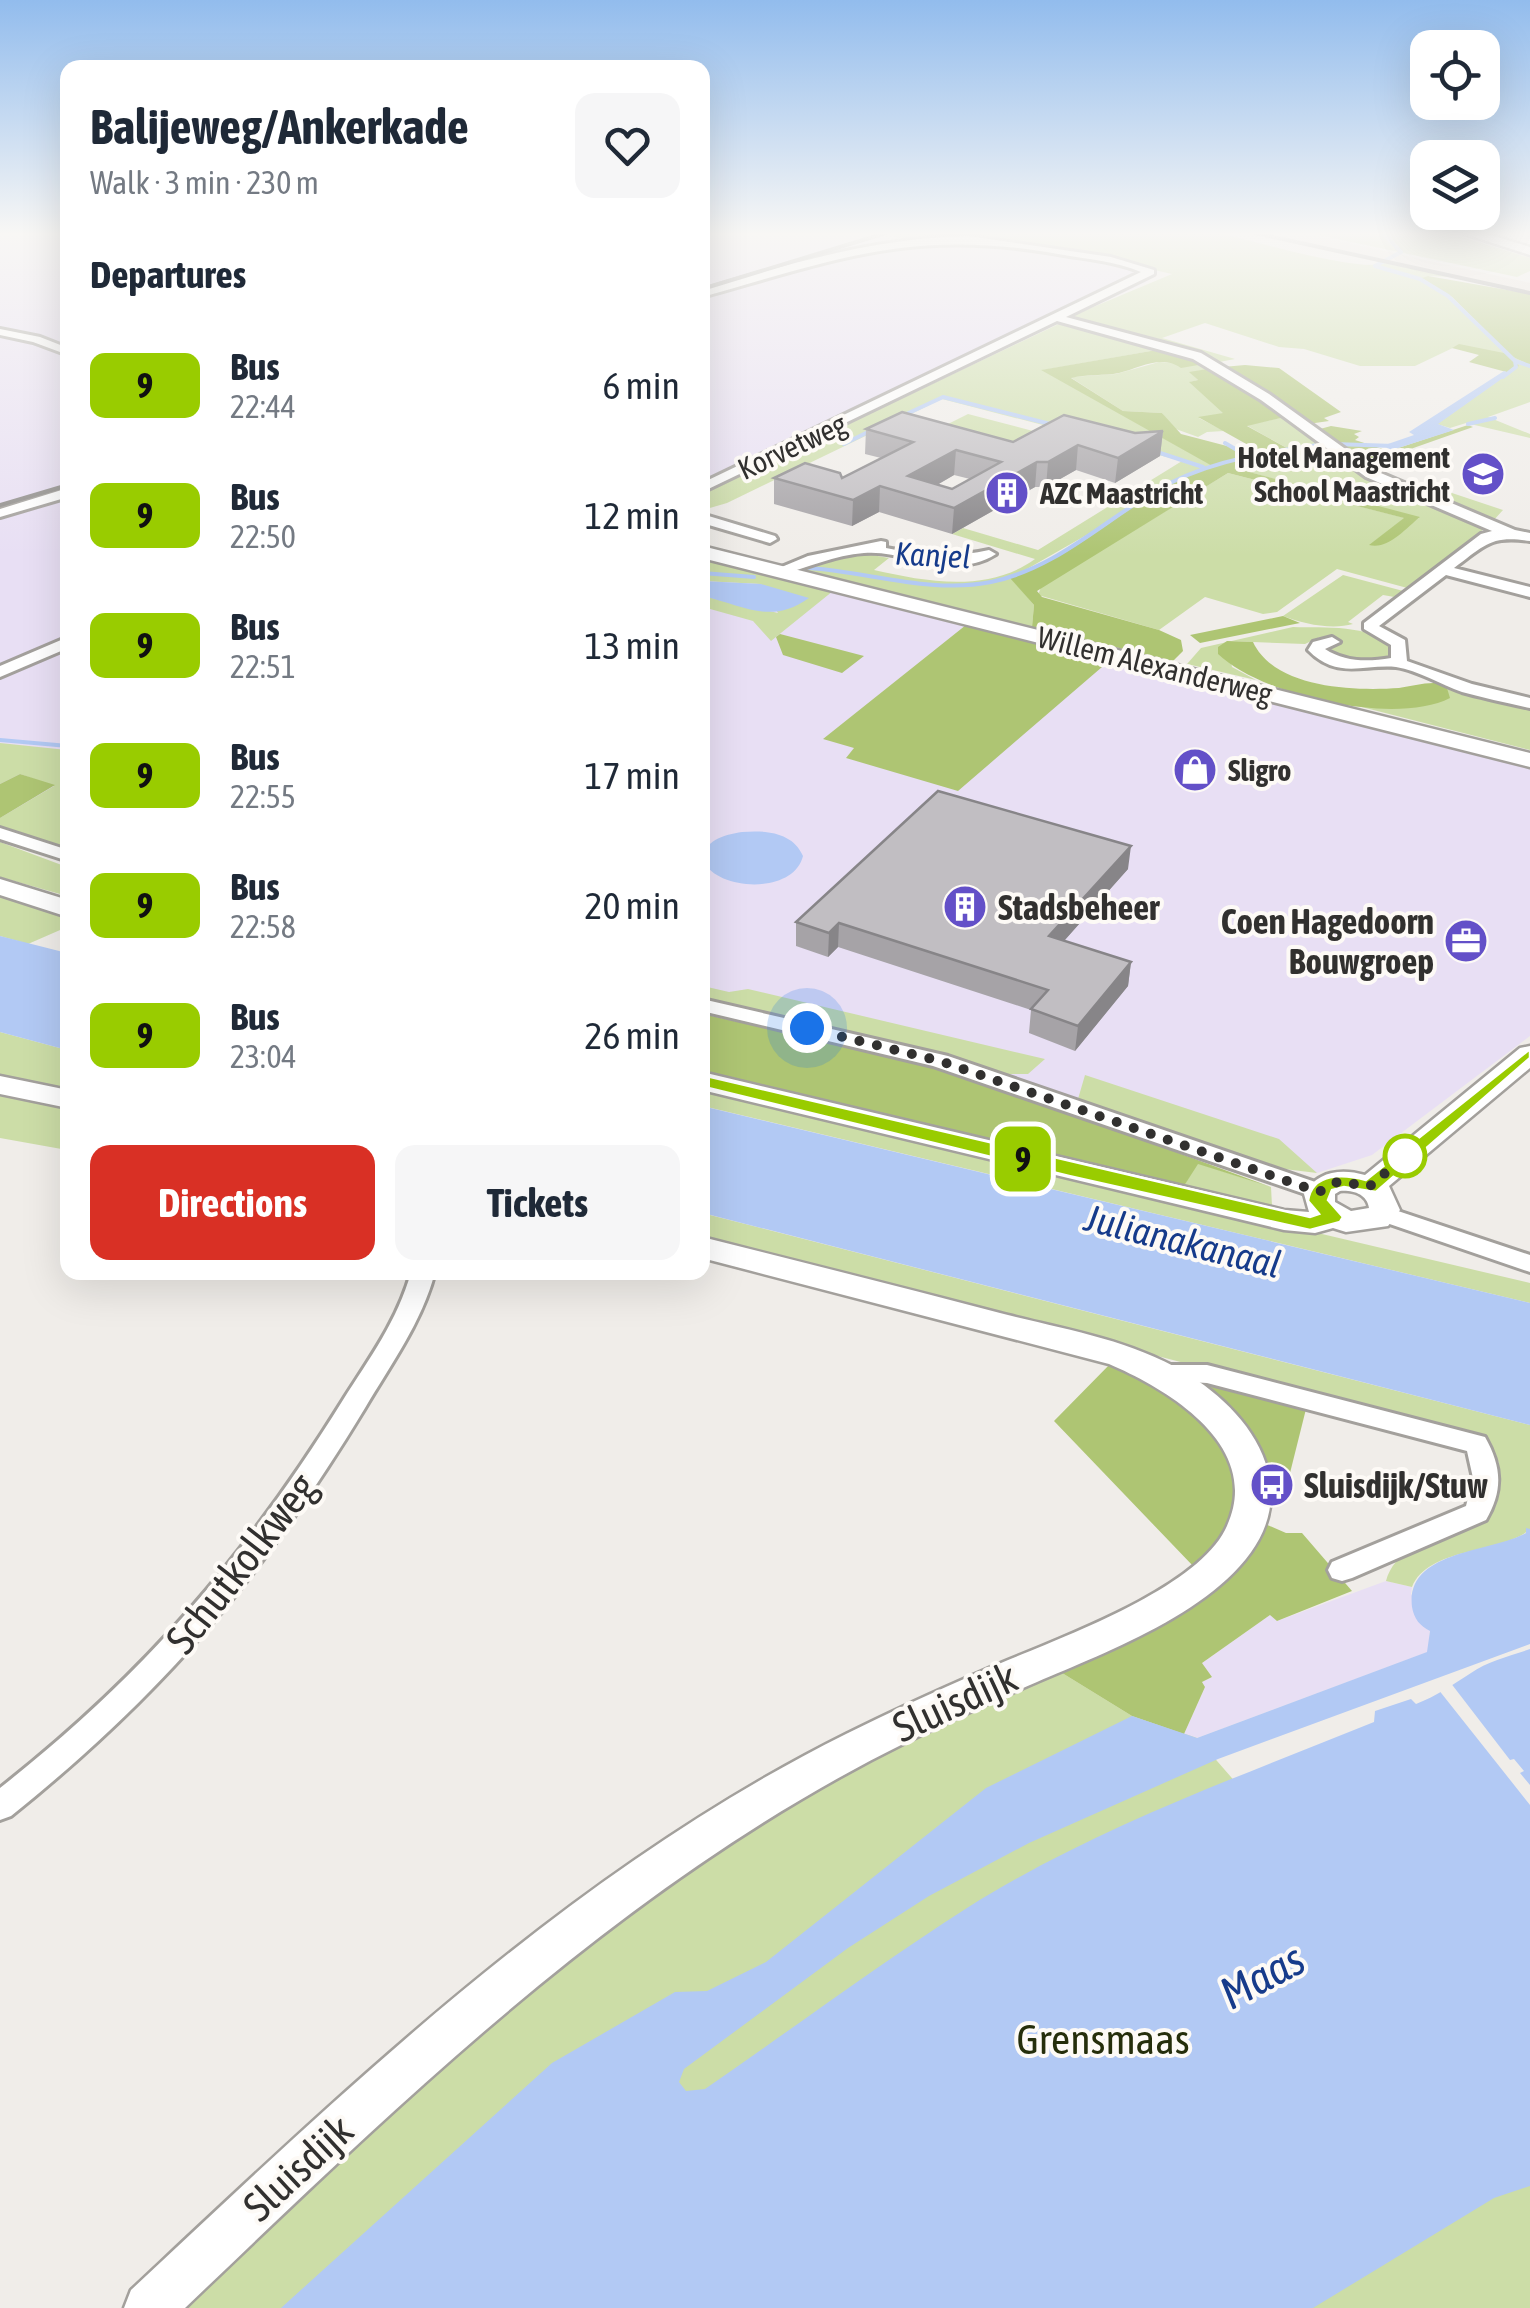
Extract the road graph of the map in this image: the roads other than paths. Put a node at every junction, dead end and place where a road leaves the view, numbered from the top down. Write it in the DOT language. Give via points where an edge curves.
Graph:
graph roads {
  1 [pos="1013,341"];
  2 [pos="1147,341"];
  3 [pos="710,484"];
  4 [pos="60,494"];
  5 [pos="0,513"];
  6 [pos="710,520"];
  7 [pos="1511,534"];
  8 [pos="1530,537"];
  9 [pos="770,539"];
  10 [pos="899,543"];
  11 [pos="868,548"];
  12 [pos="710,554"];
  13 [pos="989,554"];
  14 [pos="1444,570"];
  15 [pos="779,571"];
  16 [pos="1530,592"];
  17 [pos="1332,642"];
  18 [pos="60,646"];
  19 [pos="1396,662"];
  20 [pos="0,672"];
  21 [pos="1530,704"];
  22 [pos="1530,760"];
  23 [pos="0,833"];
  24 [pos="60,853"];
  25 [pos="0,888"];
  26 [pos="60,907"];
  27 [pos="710,1006"];
  28 [pos="1530,1054"];
  29 [pos="710,1083"];
  30 [pos="0,1085"];
  31 [pos="60,1097"];
  32 [pos="1376,1200"];
  33 [pos="1326,1204"];
  34 [pos="710,1248"];
  35 [pos="1530,1264"];
  36 [pos="421,1280"];
  37 [pos="1166,1374"];
  38 [pos="1342,1570"];
  39 [pos="0,1806"];
  40 [pos="148,2308"];
  1 -- 3 [label="street, Korvetweg"];
  2 -- 7 [label="street" via="1212,363 1371,474"];
  4 -- 5 [label="street"];
  6 -- 9 [label="street, Korvetweg"];
  7 -- 8 [label="street"];
  7 -- 14 [label="street" via="1486,537"];
  10 -- 11 [label="street"];
  11 -- 13 [label="street" via="936,563"];
  11 -- 15 [label="street"];
  12 -- 15 [label="street, Willem Alexanderweg"];
  14 -- 16 [label="street"];
  14 -- 19 [label="street" via="1369,626 1399,643 1402,658"];
  15 -- 22 [label="street, Willem Alexanderweg"];
  17 -- 19 [label="street" via="1316,650 1353,664"];
  18 -- 20 [label="street"];
  19 -- 21 [label="street"];
  23 -- 24 [label="street"];
  25 -- 26 [label="street"];
  27 -- 33 [label="street" via="940,1061"];
  28 -- 32 [label="street"];
  29 -- 33 [label="street" via="1284,1220 1310,1224"];
  30 -- 31 [label="street"];
  32 -- 33 [label="street" via="1359,1224"];
  32 -- 35 [label="street"];
  34 -- 37 [label="street, Sluisdijk" via="1119,1355"];
  36 -- 39 [label="street, Schutkolkweg" via="359,1396 244,1572 129,1700"];
  37 -- 38 [label="street" via="1207,1374 1476,1444 1487,1461 1476,1513"];
  37 -- 40 [label="street, Sluisdijk" via="1230,1428 1250,1472 1249,1514 1222,1561 1148,1614 835,1759 677,1856 500,1986"];
}
